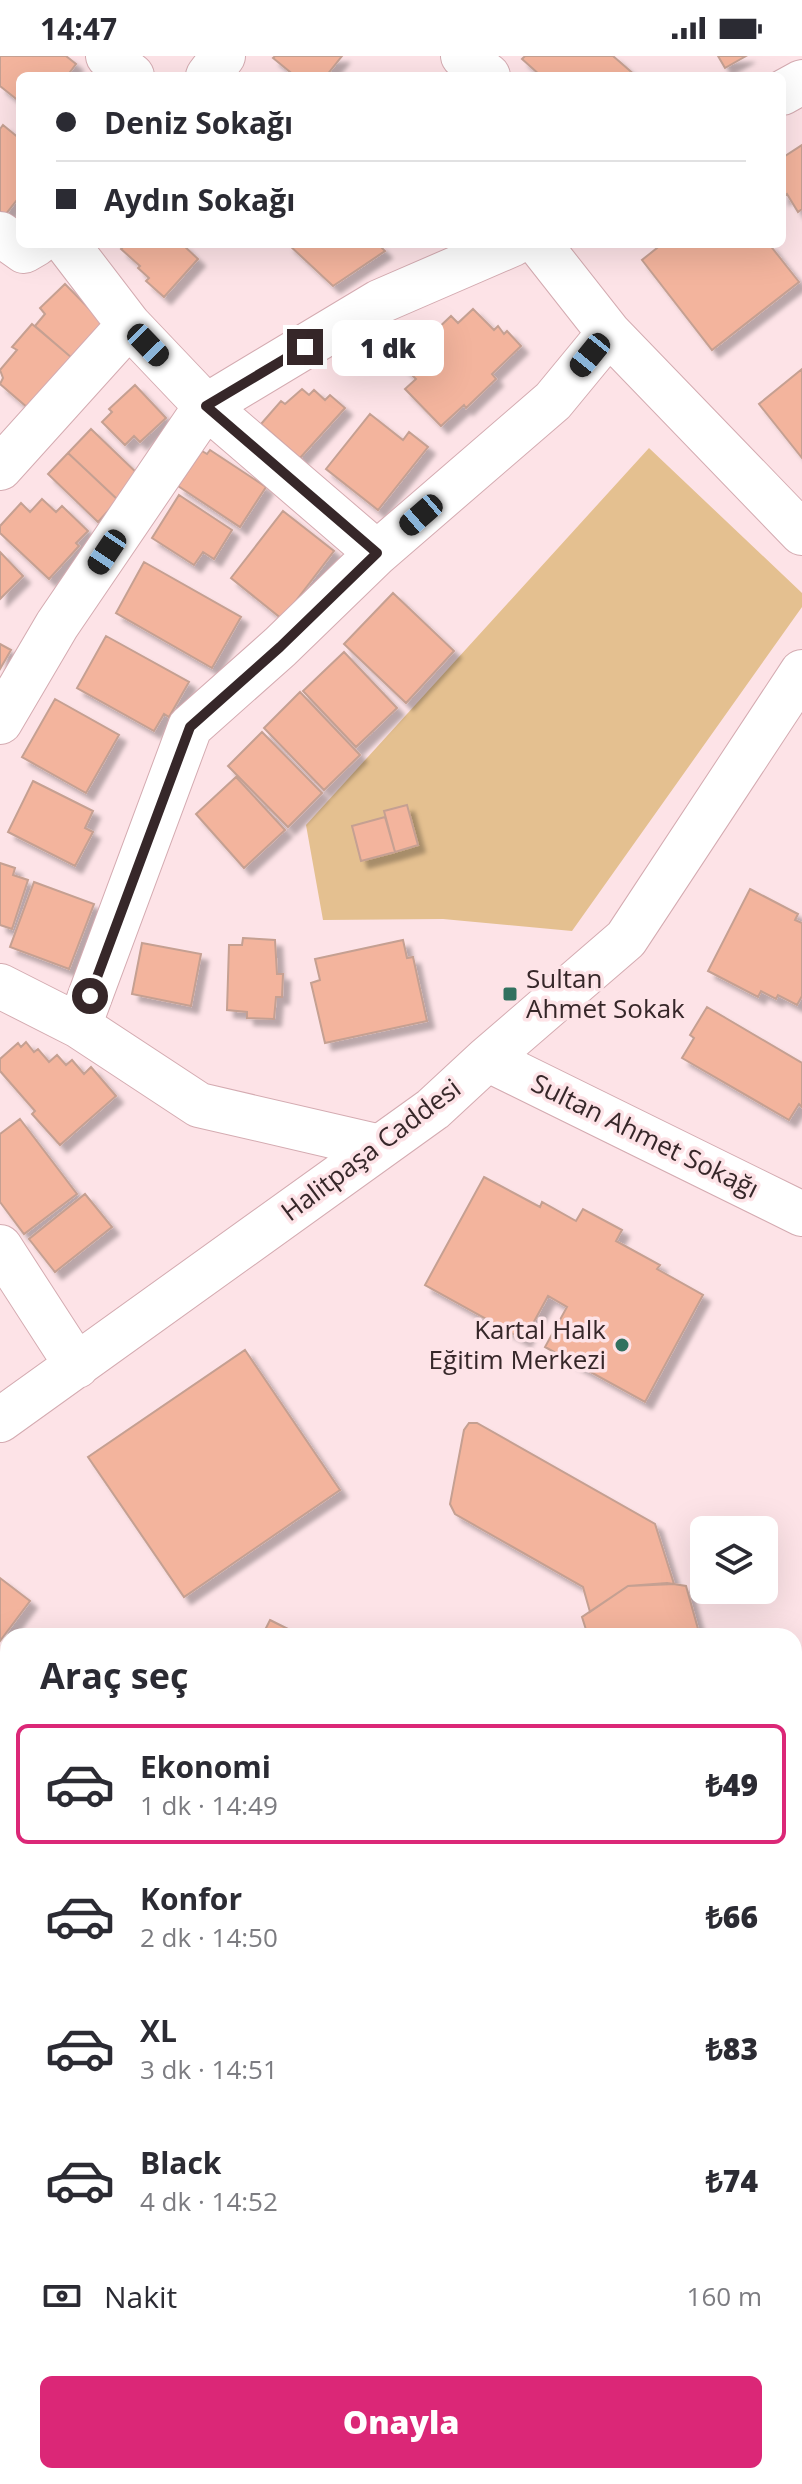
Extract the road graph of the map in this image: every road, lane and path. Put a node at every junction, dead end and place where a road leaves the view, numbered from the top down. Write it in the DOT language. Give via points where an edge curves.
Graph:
graph roads {
  1 [pos="108,56"];
  2 [pos="127,72"];
  3 [pos="70,248"];
  4 [pos="504,248"];
  5 [pos="542,248"];
  6 [pos="129,325"];
  7 [pos="609,333"];
  8 [pos="206,406"];
  9 [pos="0,468"];
  10 [pos="802,533"];
  11 [pos="377,553"];
  12 [pos="802,672"];
  13 [pos="0,722"];
  14 [pos="0,986"];
  15 [pos="79,1026"];
  16 [pos="487,1059"];
  17 [pos="380,1147"];
  18 [pos="802,1214"];
  19 [pos="0,1247"];
  20 [pos="77,1366"];
  21 [pos="0,1420"];
  1 -- 2 [label="street"];
  3 -- 6 [label="street"];
  4 -- 8 [label="street" via="379,302"];
  5 -- 7 [label="street"];
  6 -- 8 [label="street"];
  6 -- 9 [label="street"];
  7 -- 10 [label="street"];
  7 -- 11 [label="street" via="553,401"];
  8 -- 11 [label="street"];
  8 -- 13 [label="street" via="57,625"];
  11 -- 15 [label="street" via="190,727"];
  12 -- 16 [label="street, Halitpaşa Caddesi" via="626,939"];
  14 -- 15 [label="street"];
  15 -- 17 [label="street" via="199,1105"];
  16 -- 17 [label="street, Halitpaşa Caddesi" via="433,1109"];
  16 -- 18 [label="street, Sultan Ahmet Sokağı"];
  17 -- 20 [label="street, Halitpaşa Caddesi"];
  19 -- 20 [label="street"];
  20 -- 21 [label="street, Halitpaşa Caddesi"];
}
